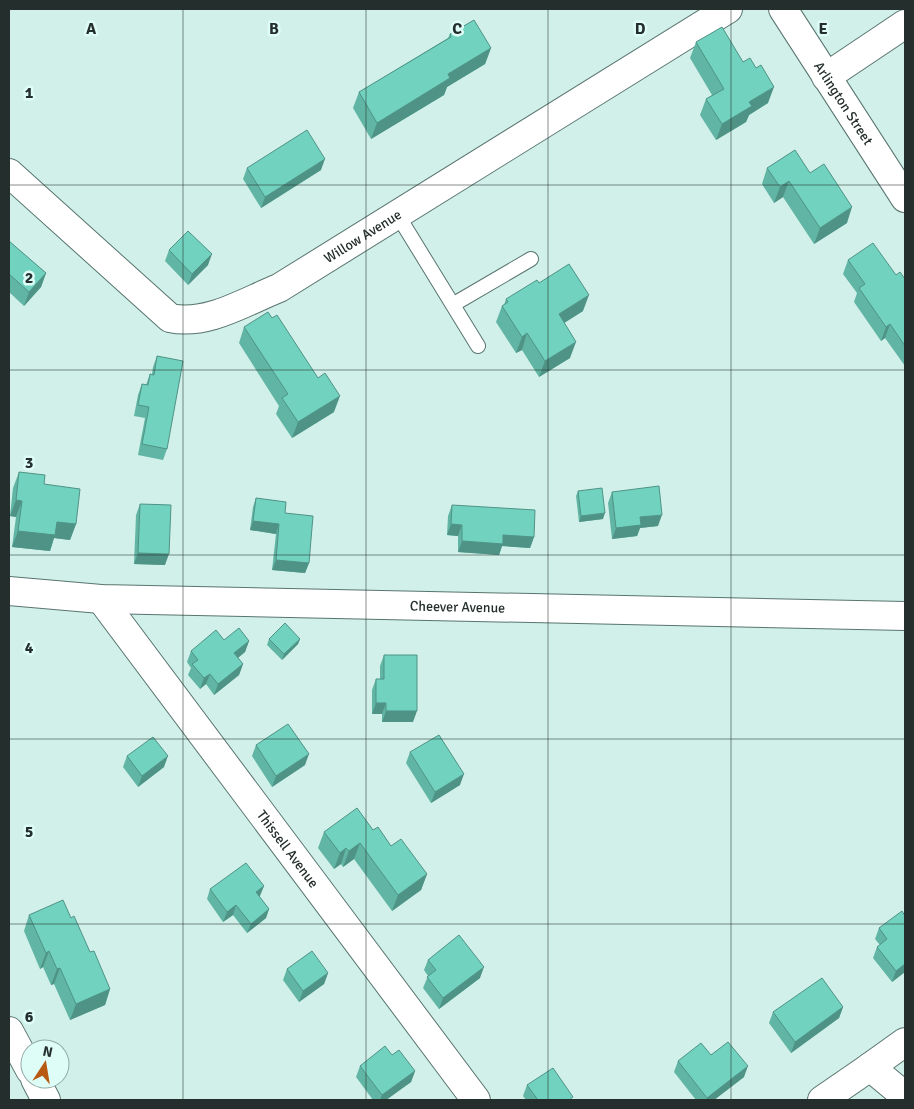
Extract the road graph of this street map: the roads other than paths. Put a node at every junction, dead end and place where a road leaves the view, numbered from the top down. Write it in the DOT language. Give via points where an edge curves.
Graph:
graph roads {
  1 [pos="728,9"];
  2 [pos="783,9"];
  3 [pos="905,24"];
  4 [pos="826,77"];
  5 [pos="9,173"];
  6 [pos="905,198"];
  7 [pos="398,214"];
  8 [pos="531,259"];
  9 [pos="454,304"];
  10 [pos="478,346"];
  11 [pos="9,591"];
  12 [pos="101,599"];
  13 [pos="905,616"];
  14 [pos="9,1031"];
  15 [pos="905,1042"];
  16 [pos="20,1051"];
  17 [pos="870,1067"];
  18 [pos="905,1096"];
  19 [pos="476,1100"];
  20 [pos="822,1100"];
  1 -- 7 [label="street, Willow Avenue"];
  2 -- 4 [label="street, Arlington Street"];
  3 -- 4 [label="street"];
  4 -- 6 [label="street, Arlington Street"];
  5 -- 7 [label="street, Willow Avenue" via="170,318 186,321 203,319 279,288"];
  7 -- 9 [label="lane"];
  8 -- 9 [label="lane"];
  9 -- 10 [label="lane"];
  11 -- 12 [label="street, Cheever Avenue"];
  12 -- 13 [label="street, Cheever Avenue"];
  12 -- 19 [label="street, Thissell Avenue"];
  14 -- 16 [label="street"];
  15 -- 17 [label="street"];
  17 -- 18 [label="street"];
  17 -- 20 [label="street"];
}
